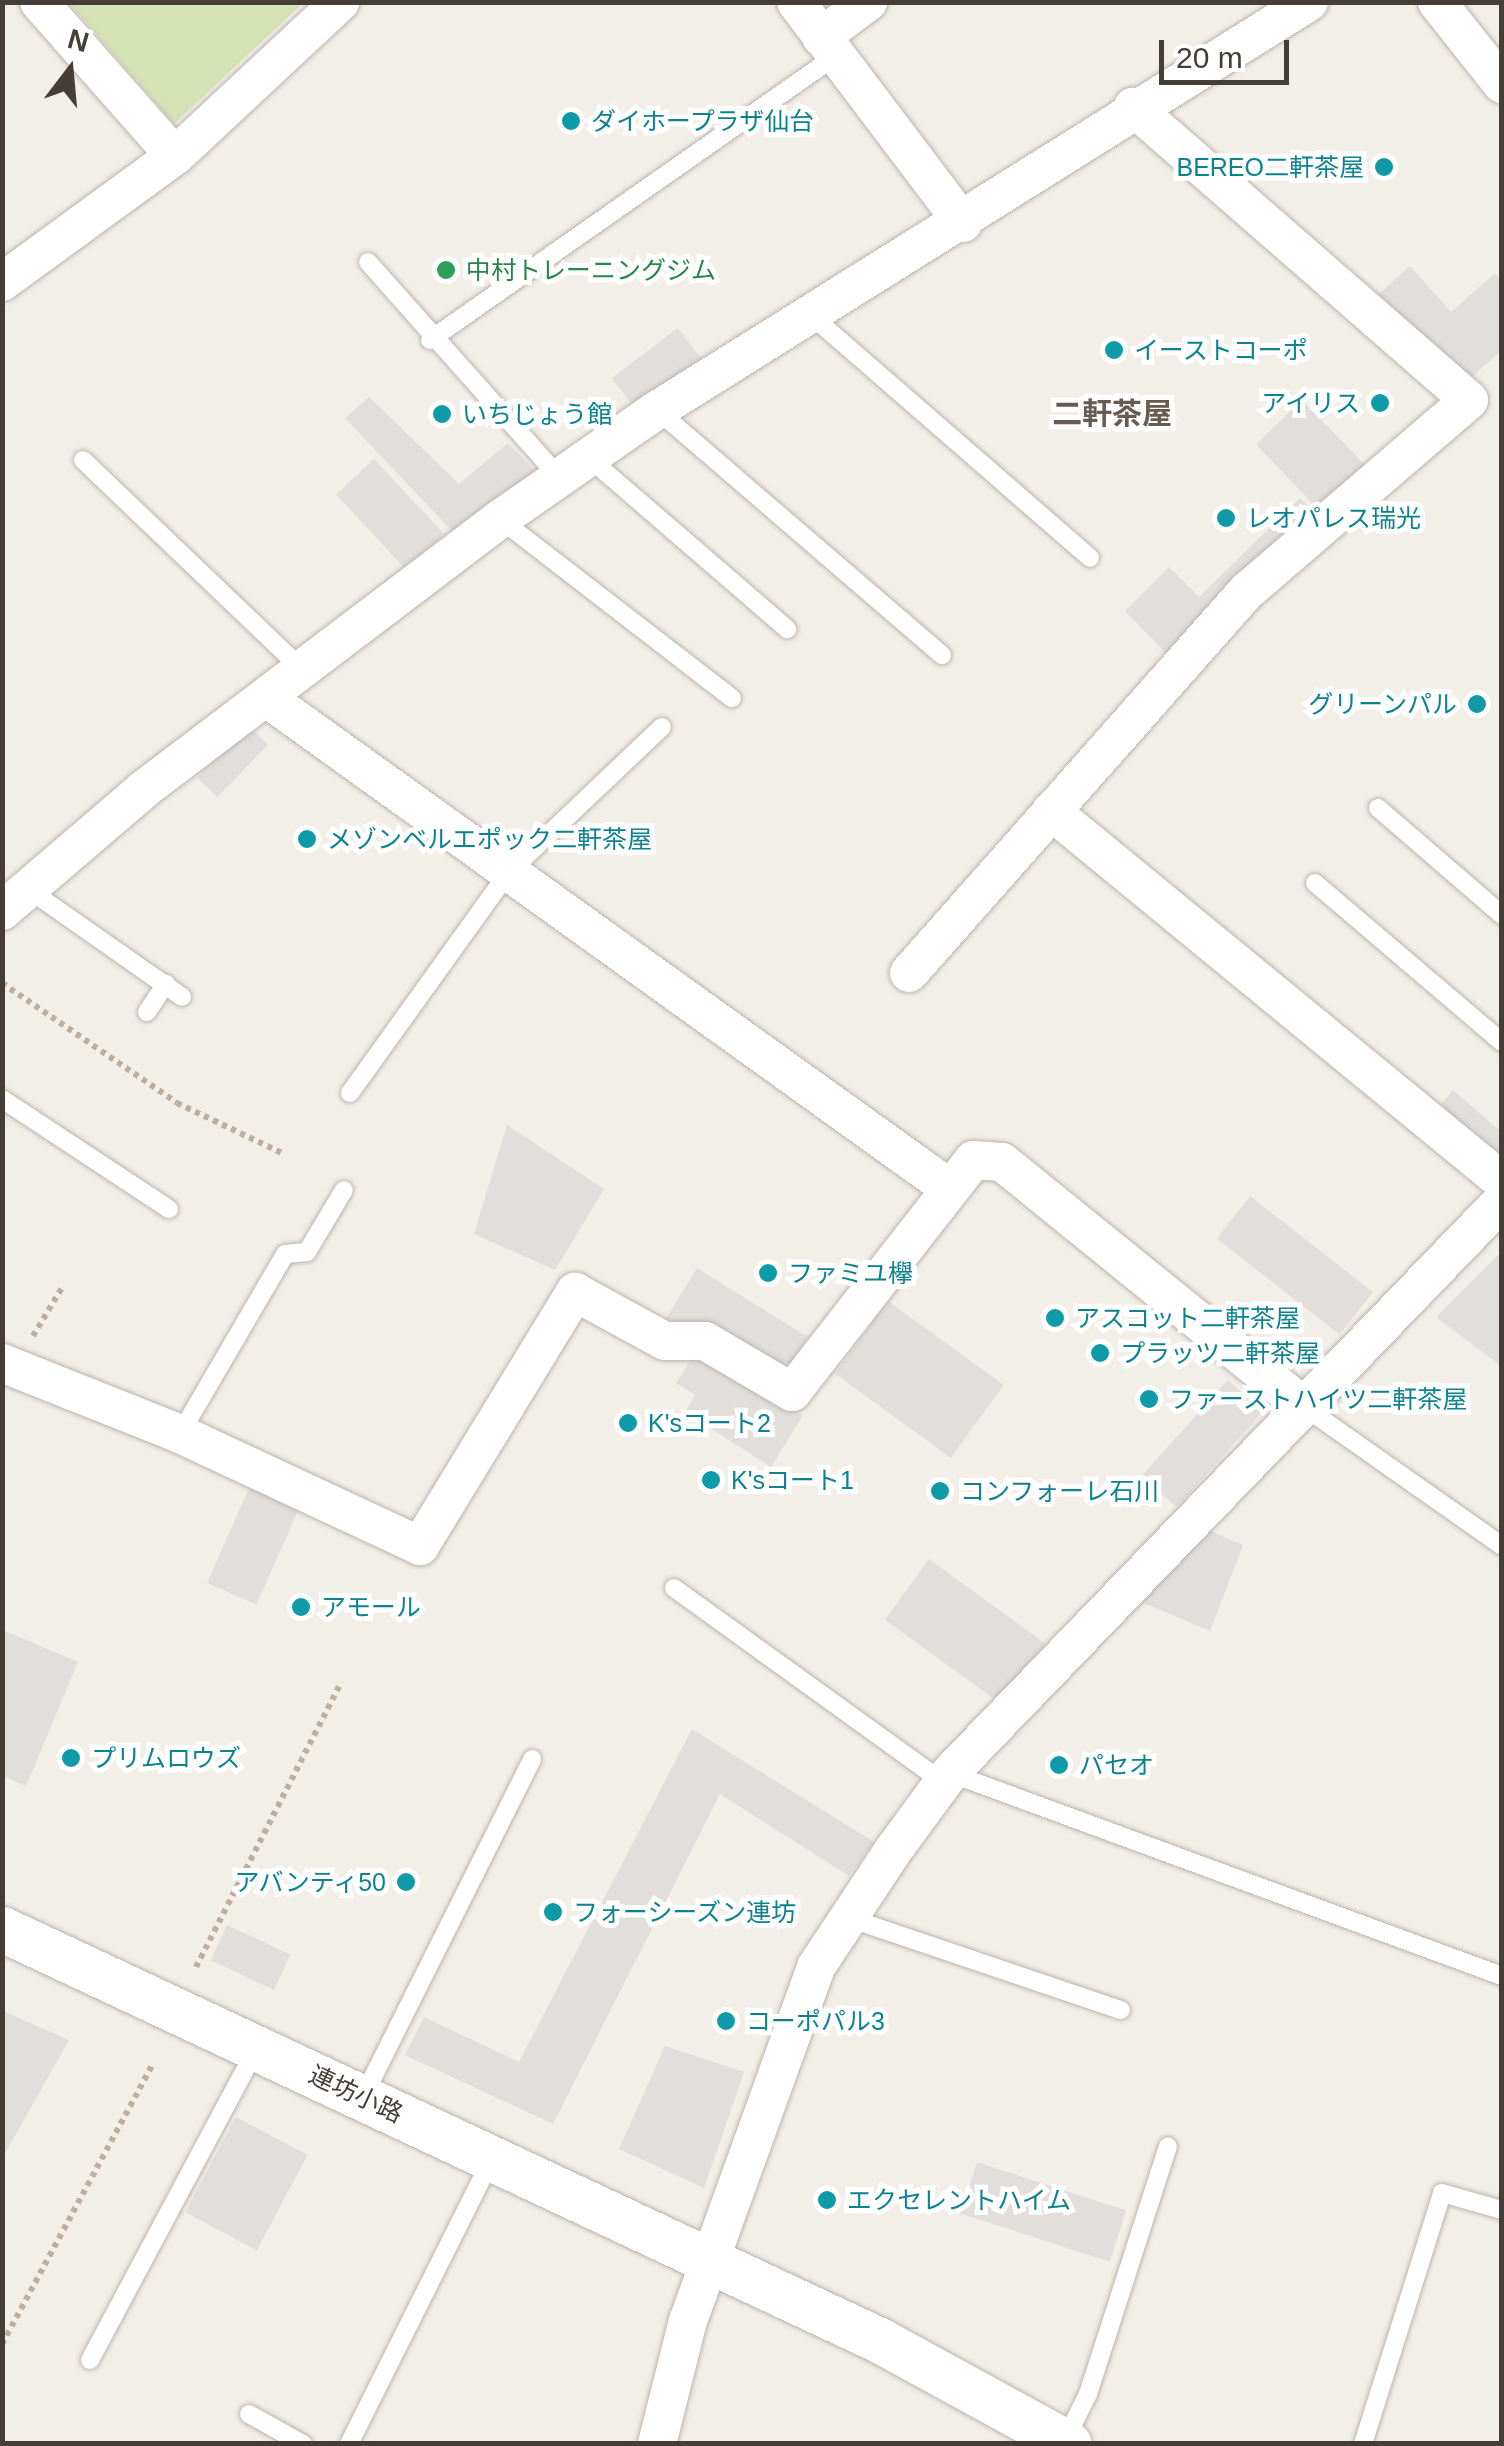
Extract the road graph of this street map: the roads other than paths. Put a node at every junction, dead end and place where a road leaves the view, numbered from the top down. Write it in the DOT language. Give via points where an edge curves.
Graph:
graph roads {
  1 [pos="39,2"];
  2 [pos="340,2"];
  3 [pos="796,2"];
  4 [pos="868,2"];
  5 [pos="1309,2"];
  6 [pos="1437,2"];
  7 [pos="828,47"];
  8 [pos="1502,84"];
  9 [pos="1133,107"];
  10 [pos="176,156"];
  11 [pos="963,223"];
  12 [pos="368,262"];
  13 [pos="2,282"];
  14 [pos="812,317"];
  15 [pos="430,340"];
  16 [pos="657,410"];
  17 [pos="84,460"];
  18 [pos="575,468"];
  19 [pos="500,519"];
  20 [pos="1090,558"];
  21 [pos="786,629"];
  22 [pos="942,655"];
  23 [pos="304,671"];
  24 [pos="732,698"];
  25 [pos="268,699"];
  26 [pos="662,727"];
  27 [pos="1378,808"];
  28 [pos="1051,811"];
  29 [pos="508,873"];
  30 [pos="1315,883"];
  31 [pos="15,900"];
  32 [pos="1502,915"];
  33 [pos="909,972"];
  34 [pos="166,984"];
  35 [pos="182,997"];
  36 [pos="148,1012"];
  37 [pos="1502,1042"];
  38 [pos="350,1094"];
  39 [pos="2,1099"];
  40 [pos="1502,1180"];
  41 [pos="950,1188"];
  42 [pos="344,1190"];
  43 [pos="1502,1201"];
  44 [pos="169,1209"];
  45 [pos="8,1365"];
  46 [pos="1303,1406"];
  47 [pos="180,1434"];
  48 [pos="1502,1546"];
  49 [pos="674,1588"];
  50 [pos="532,1759"];
  51 [pos="946,1778"];
  52 [pos="848,1918"];
  53 [pos="2,1930"];
  54 [pos="1502,1976"];
  55 [pos="1121,2010"];
  56 [pos="257,2047"];
  57 [pos="363,2097"];
  58 [pos="1168,2148"];
  59 [pos="492,2158"];
  60 [pos="1502,2210"];
  61 [pos="708,2261"];
  62 [pos="90,2360"];
  63 [pos="249,2414"];
  64 [pos="1067,2442"];
  65 [pos="302,2444"];
  66 [pos="349,2444"];
  67 [pos="656,2444"];
  68 [pos="1363,2444"];
  1 -- 10 [label="street"];
  2 -- 10 [label="street"];
  3 -- 7 [label="street"];
  4 -- 7 [label="street"];
  5 -- 9 [label="street"];
  6 -- 8 [label="street"];
  7 -- 11 [label="street"];
  7 -- 15 [label="lane"];
  9 -- 11 [label="street"];
  9 -- 28 [label="street" via="1469,400 1246,592"];
  10 -- 13 [label="street"];
  11 -- 14 [label="street"];
  12 -- 15 [label="lane"];
  14 -- 16 [label="street"];
  14 -- 20 [label="lane"];
  15 -- 18 [label="lane"];
  16 -- 18 [label="street"];
  16 -- 22 [label="lane"];
  17 -- 23 [label="lane"];
  18 -- 19 [label="street"];
  18 -- 21 [label="lane"];
  19 -- 23 [label="street"];
  19 -- 24 [label="lane"];
  23 -- 25 [label="street"];
  25 -- 29 [label="street"];
  25 -- 31 [label="street" via="143,790"];
  26 -- 29 [label="lane"];
  27 -- 32 [label="lane"];
  28 -- 33 [label="street"];
  28 -- 40 [label="street"];
  29 -- 38 [label="lane"];
  29 -- 41 [label="street"];
  30 -- 37 [label="lane"];
  31 -- 34 [label="lane"];
  34 -- 35 [label="lane"];
  34 -- 36 [label="lane"];
  39 -- 44 [label="lane"];
  41 -- 46 [label="street" via="973,1160 1002,1162"];
  41 -- 47 [label="street" via="792,1392 705,1341 665,1342 575,1292 420,1546"];
  42 -- 47 [label="lane" via="307,1252 285,1254"];
  43 -- 46 [label="street"];
  45 -- 47 [label="street"];
  46 -- 48 [label="lane"];
  46 -- 51 [label="street"];
  49 -- 51 [label="lane"];
  50 -- 57 [label="lane"];
  51 -- 52 [label="street"];
  51 -- 54 [label="lane"];
  52 -- 55 [label="lane"];
  52 -- 61 [label="street" via="816,1967"];
  53 -- 56 [label="street, 連坊小路"];
  56 -- 57 [label="street, 連坊小路"];
  56 -- 62 [label="lane"];
  57 -- 59 [label="street, 連坊小路"];
  58 -- 64 [label="lane"];
  59 -- 61 [label="street, 連坊小路"];
  59 -- 66 [label="lane"];
  60 -- 68 [label="lane" via="1442,2193"];
  61 -- 64 [label="street, 連坊小路" via="881,2341"];
  61 -- 67 [label="street"];
  63 -- 65 [label="lane"];
}
